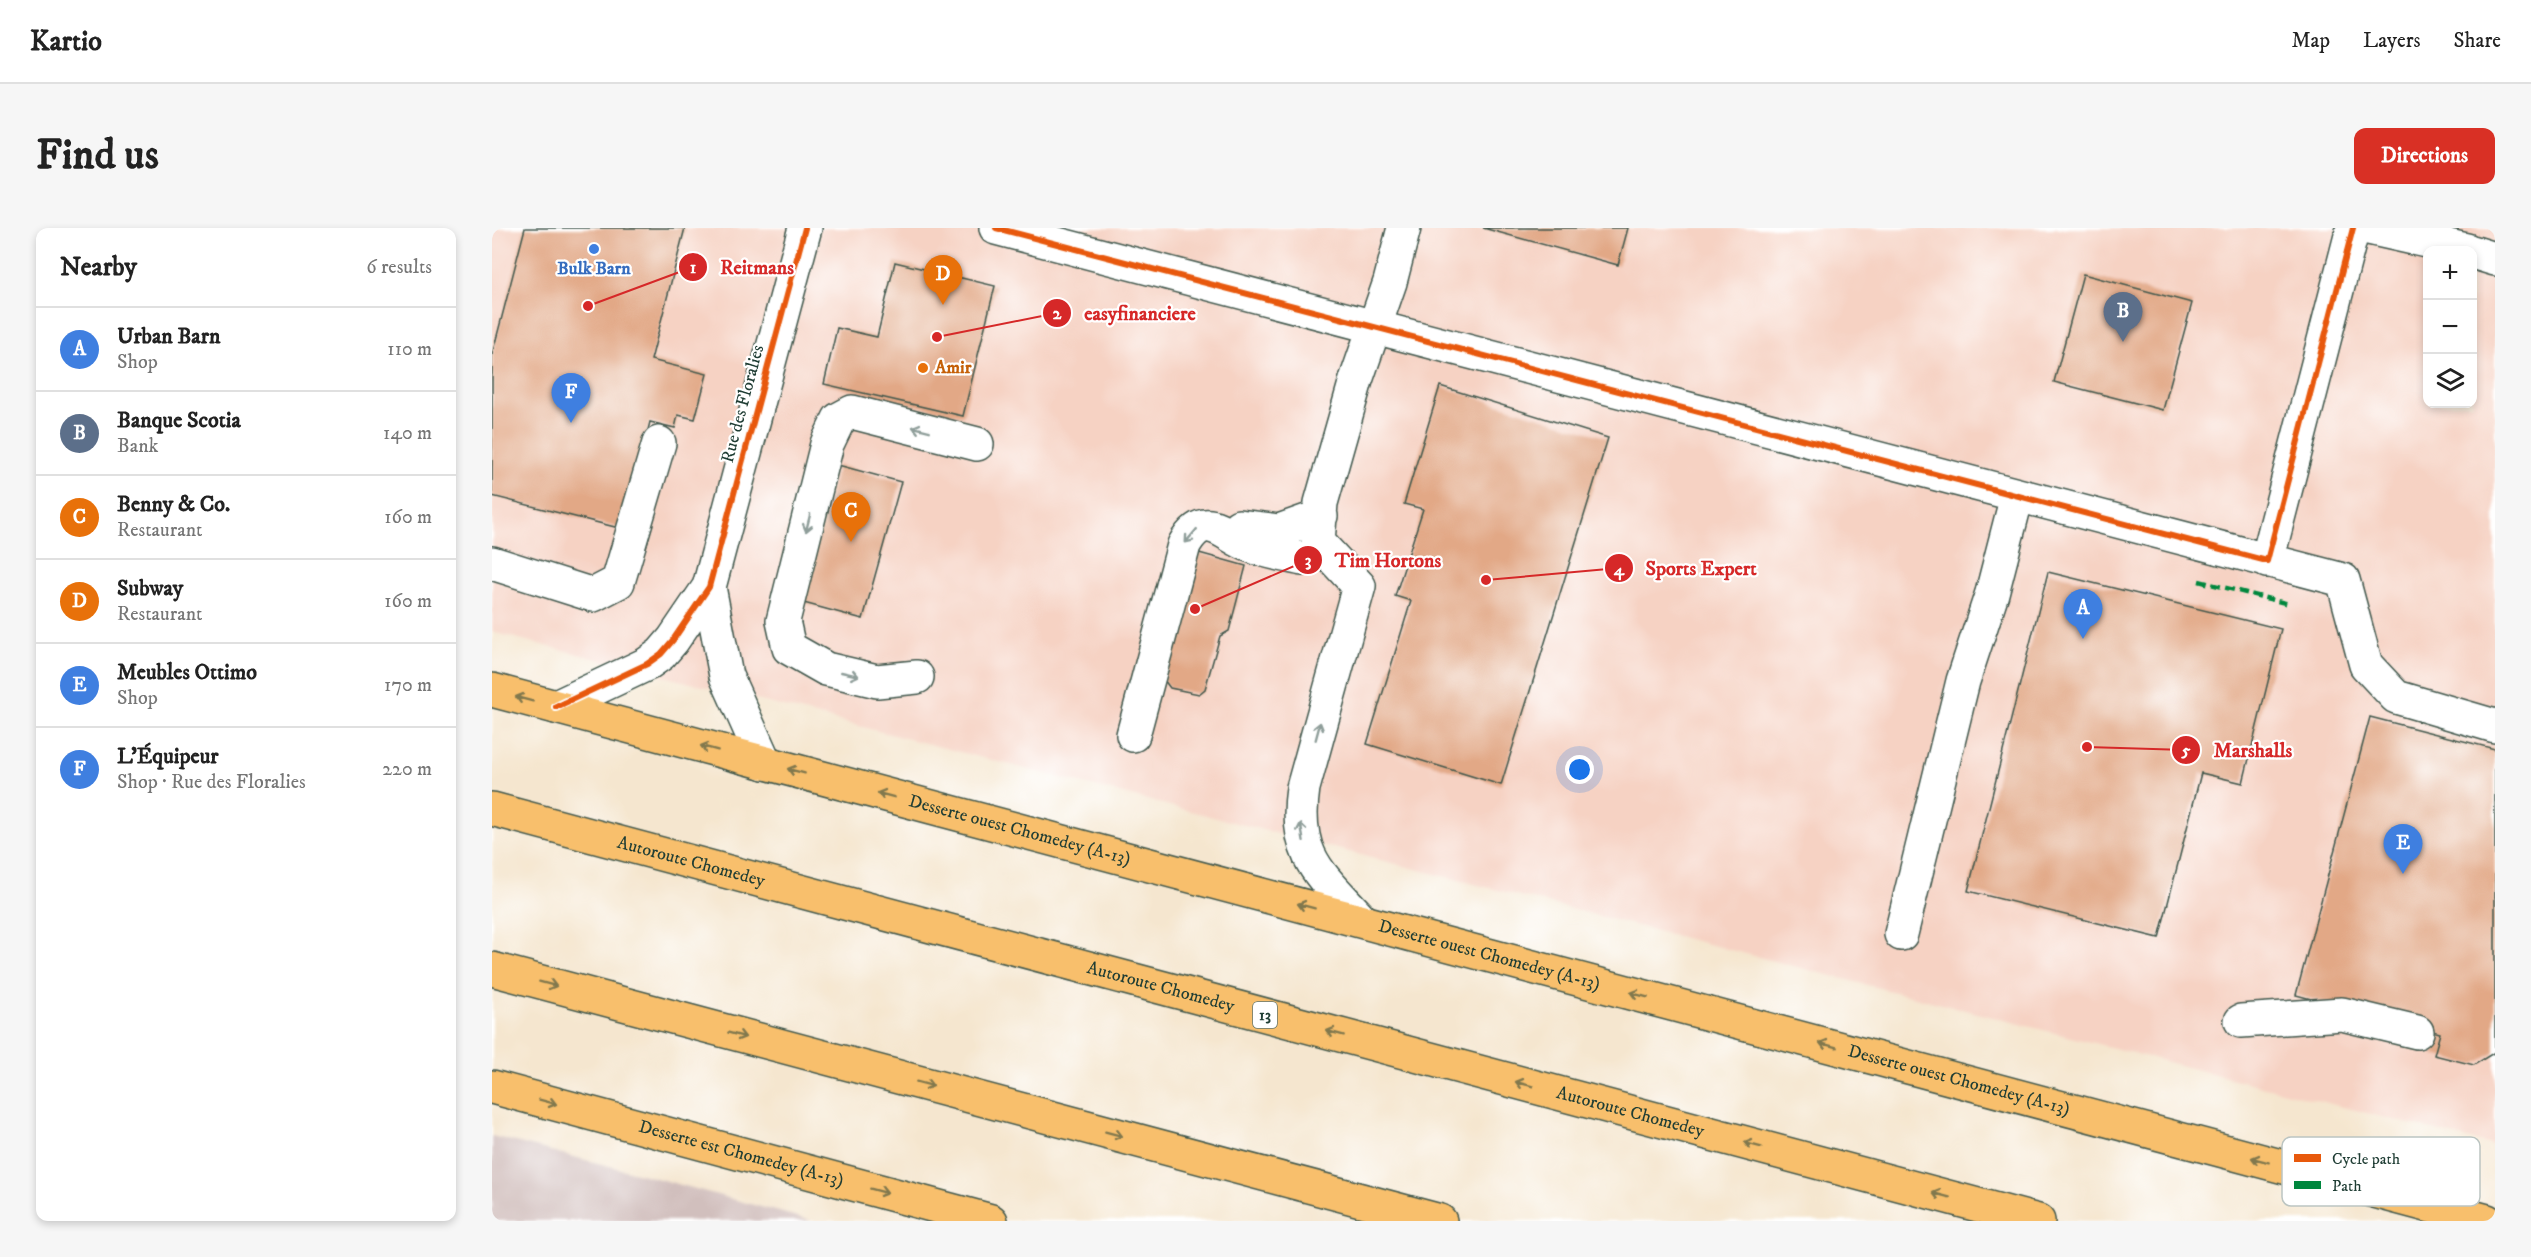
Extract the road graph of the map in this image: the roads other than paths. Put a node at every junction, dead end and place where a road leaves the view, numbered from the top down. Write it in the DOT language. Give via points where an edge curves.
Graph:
graph roads {
  1 [pos="806,228"];
  2 [pos="996,228"];
  3 [pos="1404,228"];
  4 [pos="2353,228"];
  5 [pos="2368,228"];
  6 [pos="2449,246"];
  7 [pos="2477,254"];
  8 [pos="2495,259"];
  9 [pos="1374,327"];
  10 [pos="659,443"];
  11 [pos="978,444"];
  12 [pos="2017,496"];
  13 [pos="1321,516"];
  14 [pos="1224,529"];
  15 [pos="1302,559"];
  16 [pos="2267,561"];
  17 [pos="492,563"];
  18 [pos="709,587"];
  19 [pos="917,677"];
  20 [pos="492,690"];
  21 [pos="556,707"];
  22 [pos="2495,726"];
  23 [pos="1133,735"];
  24 [pos="765,763"];
  25 [pos="492,809"];
  26 [pos="1363,921"];
  27 [pos="1901,934"];
  28 [pos="492,969"];
  29 [pos="2241,1021"];
  30 [pos="2417,1032"];
  31 [pos="492,1087"];
  32 [pos="2282,1166"];
  33 [pos="2431,1206"];
  34 [pos="934,1214"];
  35 [pos="992,1221"];
  36 [pos="1440,1221"];
  37 [pos="2038,1221"];
  38 [pos="2487,1221"];
  1 -- 18 [label="street, Rue des Floralies"];
  2 -- 9 [label="street"];
  3 -- 9 [label="street"];
  4 -- 16 [label="street"];
  5 -- 6 [label="street"];
  7 -- 8 [label="street"];
  9 -- 12 [label="street"];
  9 -- 13 [label="street" via="1321,503"];
  10 -- 17 [label="street" via="618,582 592,595"];
  11 -- 19 [label="street, one-way" via="852,412 839,419 828,444 783,621 789,648 836,672 877,681"];
  12 -- 16 [label="street"];
  12 -- 27 [label="street" via="1964,681"];
  13 -- 14 [label="street" via="1279,531 1243,524"];
  26 -- 13 [label="street, one-way" via="1311,862 1300,830 1303,788 1359,586 1318,542"];
  14 -- 15 [label="street" via="1250,546"];
  14 -- 23 [label="street, one-way" via="1198,528 1184,545"];
  16 -- 22 [label="street" via="2343,580 2366,664 2396,697"];
  18 -- 21 [label="street" via="661,654"];
  18 -- 24 [label="street" via="726,676"];
  21 -- 20 [label="main road, Desserte ouest Chomedey (A-13), one-way"];
  24 -- 21 [label="main road, Desserte ouest Chomedey (A-13), one-way"];
  26 -- 24 [label="main road, Desserte ouest Chomedey (A-13), one-way"];
  37 -- 25 [label="main road, Autoroute Chomedey / 13, one-way"];
  32 -- 26 [label="main road, Desserte ouest Chomedey (A-13), one-way"];
  28 -- 36 [label="main road, one-way"];
  29 -- 30 [label="street" via="2342,1014"];
  31 -- 34 [label="main road, Desserte est Chomedey (A-13), one-way"];
  38 -- 33 [label="main road, Desserte ouest Chomedey (A-13), one-way"];
  34 -- 35 [label="main road, Desserte est Chomedey (A-13)"];
}
